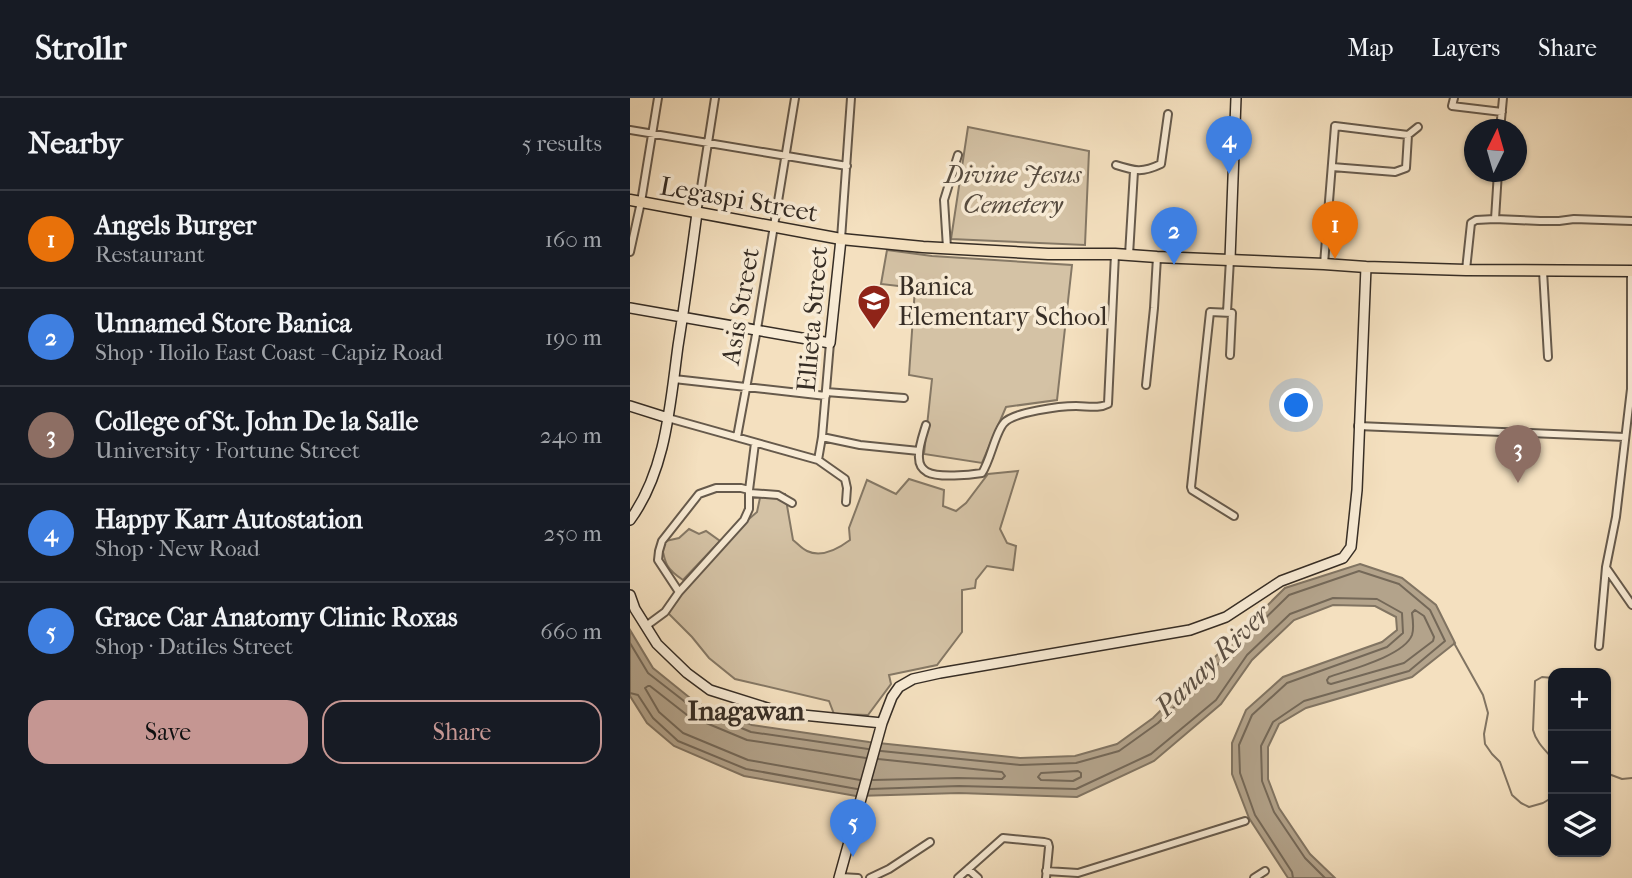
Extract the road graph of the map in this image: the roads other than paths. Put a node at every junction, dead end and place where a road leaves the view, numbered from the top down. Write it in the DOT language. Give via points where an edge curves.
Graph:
graph roads {
  1 [pos="658,98"];
  2 [pos="715,98"];
  3 [pos="795,98"];
  4 [pos="851,98"];
  5 [pos="1236,98"];
  6 [pos="1454,98"];
  7 [pos="1503,98"];
  8 [pos="1502,112"];
  9 [pos="1168,114"];
  10 [pos="1501,119"];
  11 [pos="1418,127"];
  12 [pos="630,130"];
  13 [pos="651,134"];
  14 [pos="1408,135"];
  15 [pos="707,143"];
  16 [pos="785,155"];
  17 [pos="958,155"];
  18 [pos="1116,164"];
  19 [pos="847,166"];
  20 [pos="1332,167"];
  21 [pos="1134,171"];
  22 [pos="1497,182"];
  23 [pos="636,201"];
  24 [pos="697,213"];
  25 [pos="1495,219"];
  26 [pos="1632,221"];
  27 [pos="773,226"];
  28 [pos="841,239"];
  29 [pos="947,248"];
  30 [pos="630,252"];
  31 [pos="1115,254"];
  32 [pos="1129,254"];
  33 [pos="1157,257"];
  34 [pos="1230,259"];
  35 [pos="1324,264"];
  36 [pos="1366,267"];
  37 [pos="1466,270"];
  38 [pos="1543,271"];
  39 [pos="1632,271"];
  40 [pos="630,308"];
  41 [pos="1227,312"];
  42 [pos="682,317"];
  43 [pos="757,330"];
  44 [pos="830,343"];
  45 [pos="1230,355"];
  46 [pos="1548,357"];
  47 [pos="674,379"];
  48 [pos="1146,385"];
  49 [pos="745,387"];
  50 [pos="826,393"];
  51 [pos="904,398"];
  52 [pos="630,406"];
  53 [pos="668,418"];
  54 [pos="926,425"];
  55 [pos="1359,426"];
  56 [pos="737,437"];
  57 [pos="822,437"];
  58 [pos="1625,437"];
  59 [pos="755,443"];
  60 [pos="919,451"];
  61 [pos="818,460"];
  62 [pos="749,492"];
  63 [pos="846,502"];
  64 [pos="792,503"];
  65 [pos="1234,516"];
  66 [pos="630,520"];
  67 [pos="1606,567"];
  68 [pos="679,592"];
  69 [pos="630,595"];
  70 [pos="1632,605"];
  71 [pos="646,626"];
  72 [pos="1599,646"];
  73 [pos="882,723"];
  74 [pos="1245,821"];
  75 [pos="930,842"];
  76 [pos="968,869"];
  77 [pos="1265,871"];
  78 [pos="1046,875"];
  79 [pos="1079,876"];
  80 [pos="839,877"];
  81 [pos="858,878"];
  82 [pos="870,878"];
  83 [pos="958,878"];
  84 [pos="978,878"];
  85 [pos="1254,878"];
  1 -- 13 [label="street"];
  2 -- 15 [label="street"];
  3 -- 16 [label="street, Asis Street"];
  4 -- 19 [label="street, Ellieta Street"];
  5 -- 34 [label="street"];
  6 -- 8 [label="street" via="1452,106"];
  7 -- 8 [label="street"];
  8 -- 10 [label="street"];
  9 -- 21 [label="street" via="1161,164"];
  11 -- 14 [label="street"];
  12 -- 13 [label="street"];
  13 -- 15 [label="street"];
  13 -- 23 [label="street"];
  14 -- 20 [label="street" via="1406,168 1395,172"];
  14 -- 20 [label="street" via="1335,126"];
  15 -- 16 [label="street"];
  15 -- 24 [label="street"];
  16 -- 19 [label="street"];
  16 -- 27 [label="street, Asis Street"];
  17 -- 29 [label="street" via="944,200"];
  18 -- 21 [label="street"];
  19 -- 28 [label="street, Ellieta Street"];
  20 -- 35 [label="street"];
  21 -- 32 [label="street"];
  22 -- 25 [label="street"];
  23 -- 24 [label="main road, Legaspi Street"];
  23 -- 30 [label="street"];
  24 -- 27 [label="main road, Legaspi Street"];
  24 -- 42 [label="street"];
  25 -- 26 [label="street"];
  25 -- 37 [label="street" via="1471,223"];
  27 -- 28 [label="main road, Legaspi Street"];
  27 -- 43 [label="street, Asis Street"];
  28 -- 29 [label="main road, Legaspi Street"];
  28 -- 44 [label="street, Ellieta Street"];
  29 -- 31 [label="main road, Legaspi Street"];
  31 -- 32 [label="main road, Legaspi Street"];
  31 -- 60 [label="street" via="1108,404 1011,417 1003,424 987,466 972,475 926,472 920,466"];
  32 -- 33 [label="main road, Legaspi Street"];
  33 -- 34 [label="main road, Legaspi Street"];
  33 -- 48 [label="street"];
  34 -- 35 [label="main road, Legaspi Street"];
  34 -- 41 [label="street"];
  35 -- 36 [label="main road, Legaspi Street"];
  36 -- 37 [label="main road, Legaspi Street"];
  36 -- 55 [label="street"];
  37 -- 38 [label="main road, Legaspi Street"];
  38 -- 39 [label="main road, Legaspi Street"];
  38 -- 46 [label="street"];
  39 -- 58 [label="street" via="1631,389"];
  40 -- 42 [label="street"];
  41 -- 45 [label="street" via="1232,313"];
  41 -- 65 [label="street" via="1210,312 1191,487"];
  42 -- 43 [label="street"];
  42 -- 47 [label="street"];
  43 -- 44 [label="street"];
  43 -- 49 [label="street, Asis Street"];
  44 -- 50 [label="street, Ellieta Street"];
  47 -- 49 [label="street"];
  47 -- 53 [label="street"];
  49 -- 50 [label="street"];
  49 -- 56 [label="street, Asis Street"];
  50 -- 51 [label="street"];
  50 -- 57 [label="street, Ellieta Street"];
  52 -- 53 [label="street"];
  53 -- 56 [label="street"];
  53 -- 66 [label="street" via="655,473"];
  54 -- 60 [label="street"];
  55 -- 58 [label="street"];
  55 -- 73 [label="street" via="1353,535 1343,558 1282,581 1226,617 1190,630 913,679 899,687"];
  56 -- 59 [label="street"];
  57 -- 60 [label="street"];
  57 -- 61 [label="street, Ellieta Street"];
  58 -- 67 [label="street"];
  59 -- 61 [label="street"];
  59 -- 62 [label="street"];
  61 -- 63 [label="street" via="845,479"];
  62 -- 64 [label="street" via="778,495"];
  62 -- 68 [label="street" via="744,520"];
  62 -- 68 [label="street" via="741,488 706,490 662,541 659,560"];
  67 -- 70 [label="street"];
  67 -- 72 [label="street"];
  68 -- 71 [label="street" via="665,612"];
  69 -- 71 [label="street"];
  71 -- 73 [label="street" via="657,644 710,690 783,713"];
  73 -- 80 [label="street"];
  74 -- 79 [label="street"];
  75 -- 82 [label="street"];
  76 -- 78 [label="street" via="1003,838 1048,844"];
  76 -- 83 [label="street"];
  76 -- 84 [label="street"];
  77 -- 85 [label="street"];
  78 -- 79 [label="street"];
  80 -- 81 [label="street"];
}
